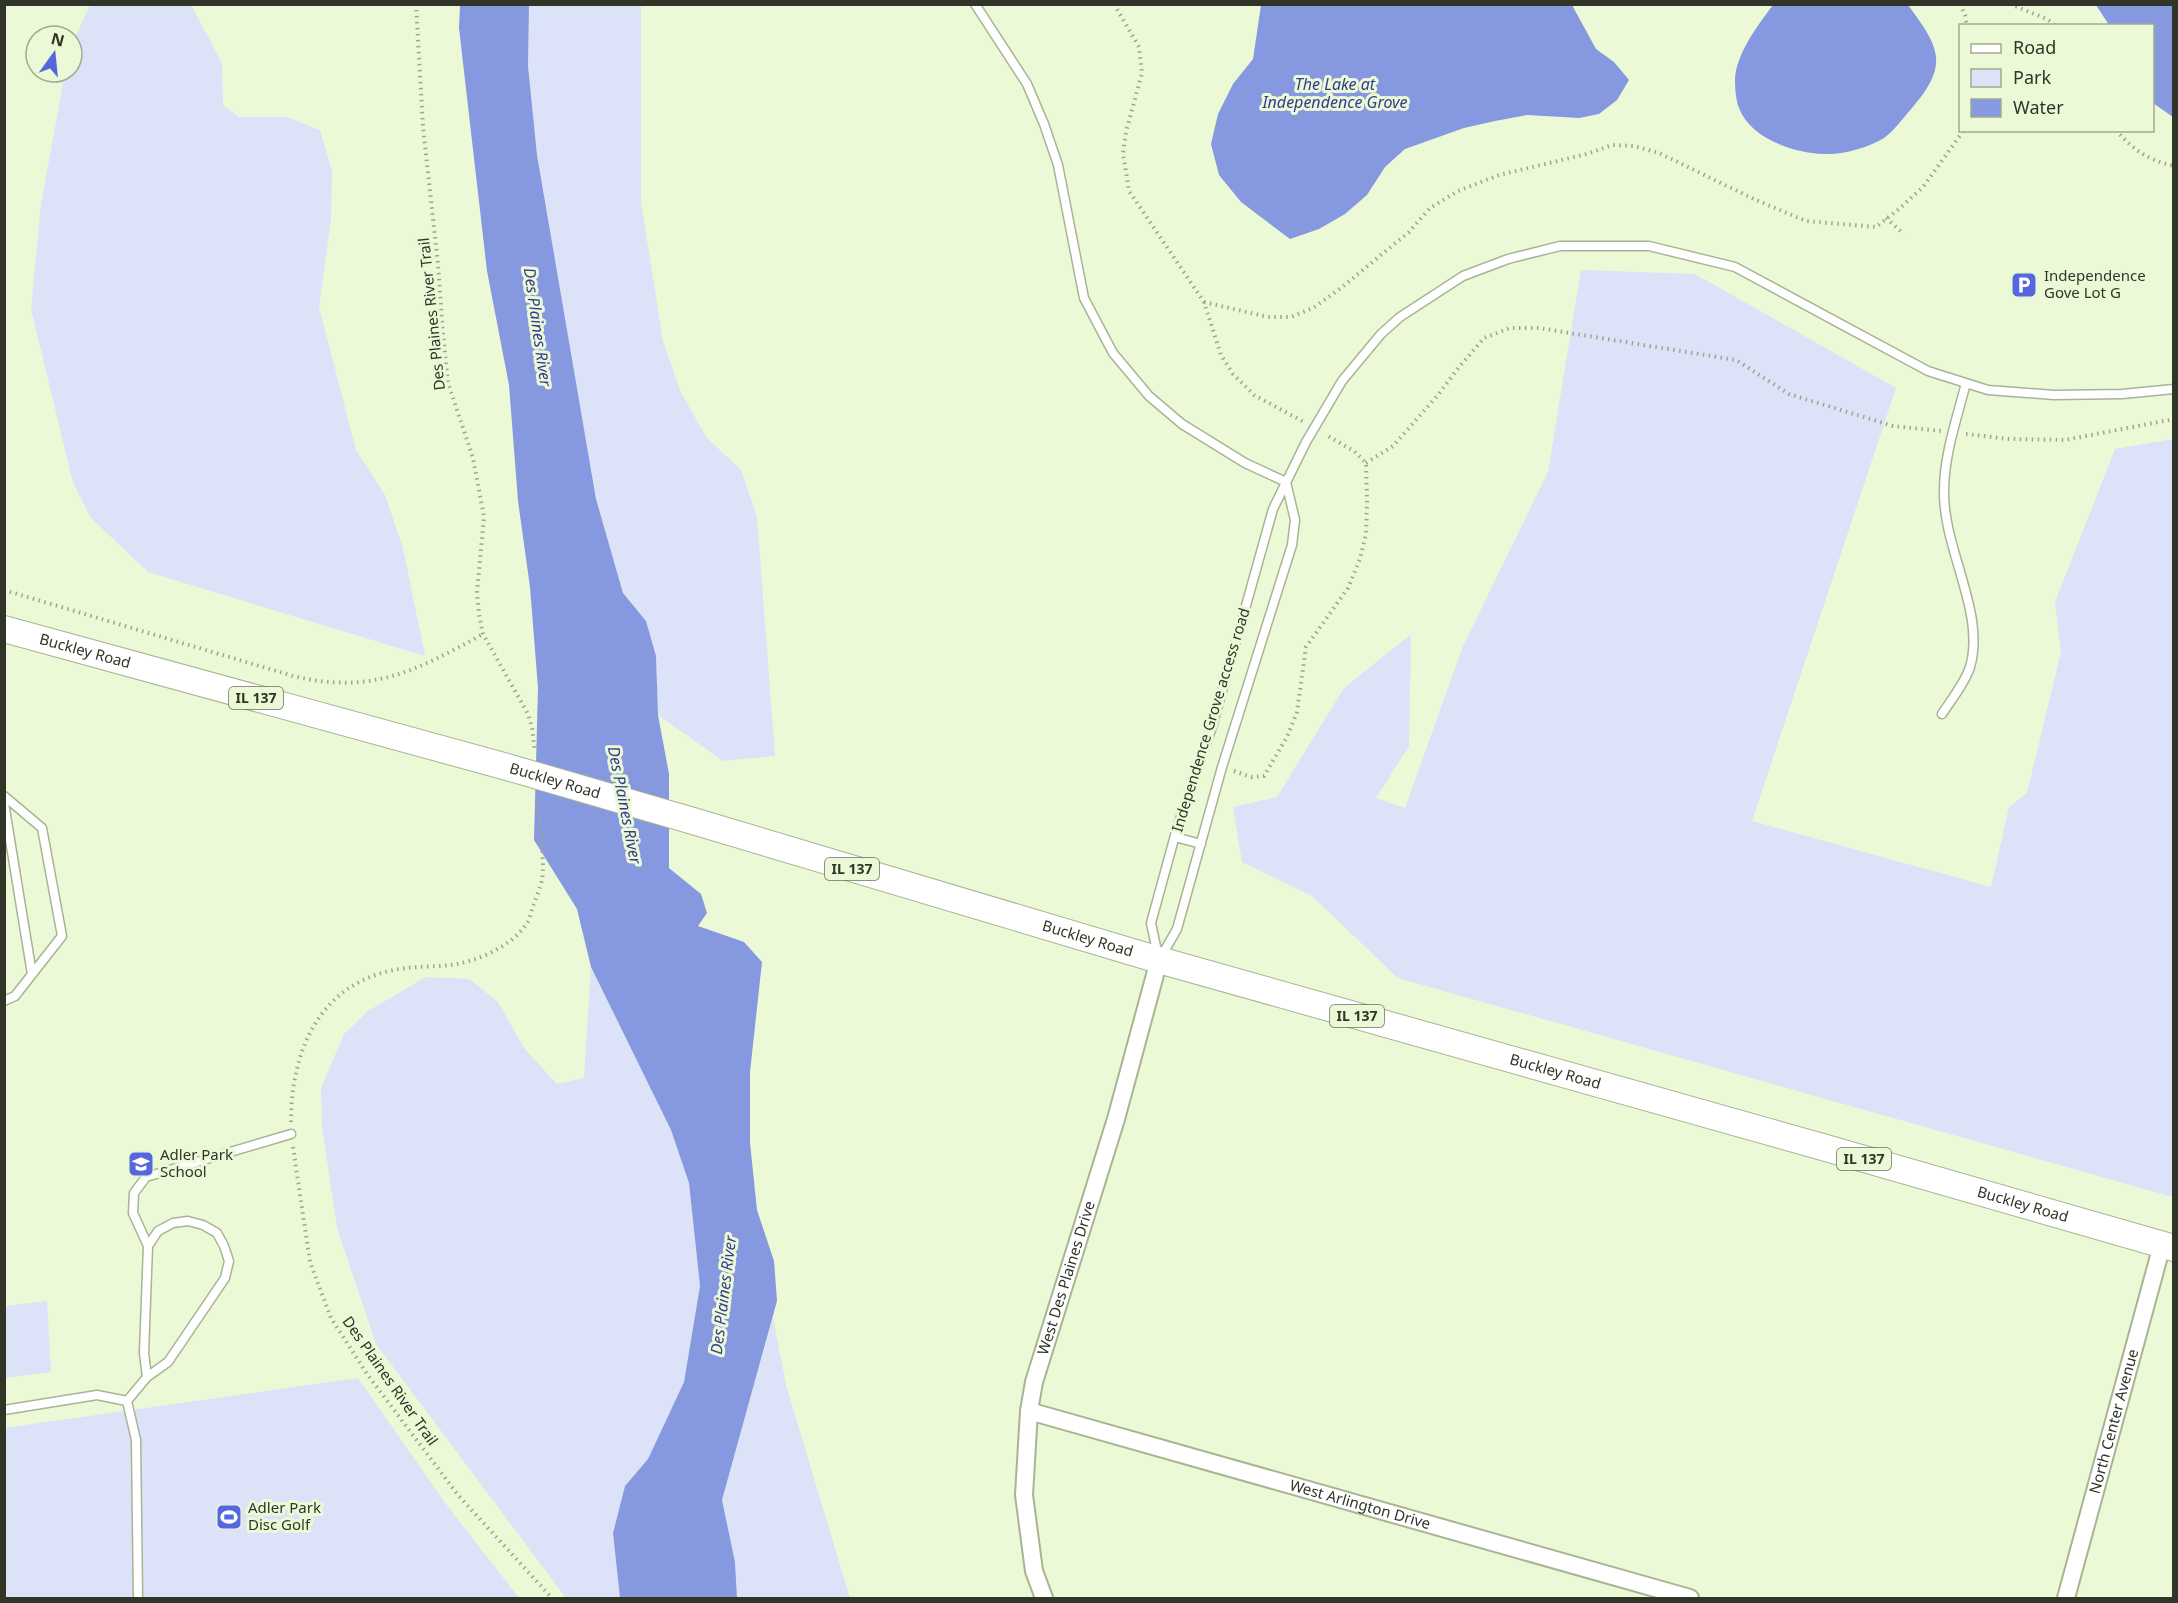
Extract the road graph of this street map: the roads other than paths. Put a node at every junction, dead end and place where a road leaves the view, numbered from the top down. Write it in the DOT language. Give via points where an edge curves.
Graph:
graph roads {
  1 [pos="975,4"];
  2 [pos="1966,383"];
  3 [pos="2174,389"];
  4 [pos="1286,482"];
  5 [pos="4,629"];
  6 [pos="1942,714"];
  7 [pos="4,796"];
  8 [pos="4,803"];
  9 [pos="1175,837"];
  10 [pos="1201,844"];
  11 [pos="1159,960"];
  12 [pos="32,974"];
  13 [pos="4,1001"];
  14 [pos="291,1134"];
  15 [pos="148,1245"];
  16 [pos="2168,1247"];
  17 [pos="147,1377"];
  18 [pos="127,1401"];
  19 [pos="4,1410"];
  20 [pos="1029,1411"];
  21 [pos="138,1599"];
  22 [pos="1044,1599"];
  23 [pos="1690,1599"];
  24 [pos="2066,1599"];
  1 -- 4 [label="lane" via="1027,84 1044,124 1058,165 1083,298 1113,353 1149,396 1182,424 1245,463"];
  2 -- 3 [label="lane, Independence Grove access road" via="1988,390 2054,395"];
  2 -- 4 [label="lane, Independence Grove access road" via="1928,371 1736,267 1648,246 1560,246 1463,276 1400,317 1342,381"];
  2 -- 6 [label="lane" via="1944,491 1948,530 1974,639 1969,668"];
  4 -- 9 [label="lane, Independence Grove access road" via="1273,509 1212,727"];
  4 -- 10 [label="lane, Independence Grove access road" via="1294,520 1292,545"];
  5 -- 11 [label="main road, Buckley Road / IL 137, bridge" via="507,767"];
  7 -- 12 [label="lane" via="42,828 62,936"];
  8 -- 12 [label="lane"];
  9 -- 10 [label="lane"];
  9 -- 11 [label="lane, Independence Grove access road" via="1151,923"];
  10 -- 11 [label="lane, Independence Grove access road" via="1177,929"];
  11 -- 16 [label="main road, Buckley Road / IL 137"];
  11 -- 20 [label="street, West Des Plaines Drive" via="1116,1119 1034,1382"];
  12 -- 13 [label="lane" via="15,996"];
  14 -- 15 [label="lane" via="146,1177 134,1193 132,1213"];
  15 -- 17 [label="lane" via="144,1353"];
  15 -- 17 [label="lane" via="158,1231 188,1221 217,1233 229,1261 225,1278 168,1362"];
  16 -- 24 [label="street, North Center Avenue"];
  17 -- 18 [label="lane"];
  18 -- 19 [label="lane" via="97,1395"];
  18 -- 21 [label="lane" via="136,1440"];
  20 -- 22 [label="street, West Des Plaines Drive" via="1024,1495 1034,1571"];
  20 -- 23 [label="street, West Arlington Drive"];
}
